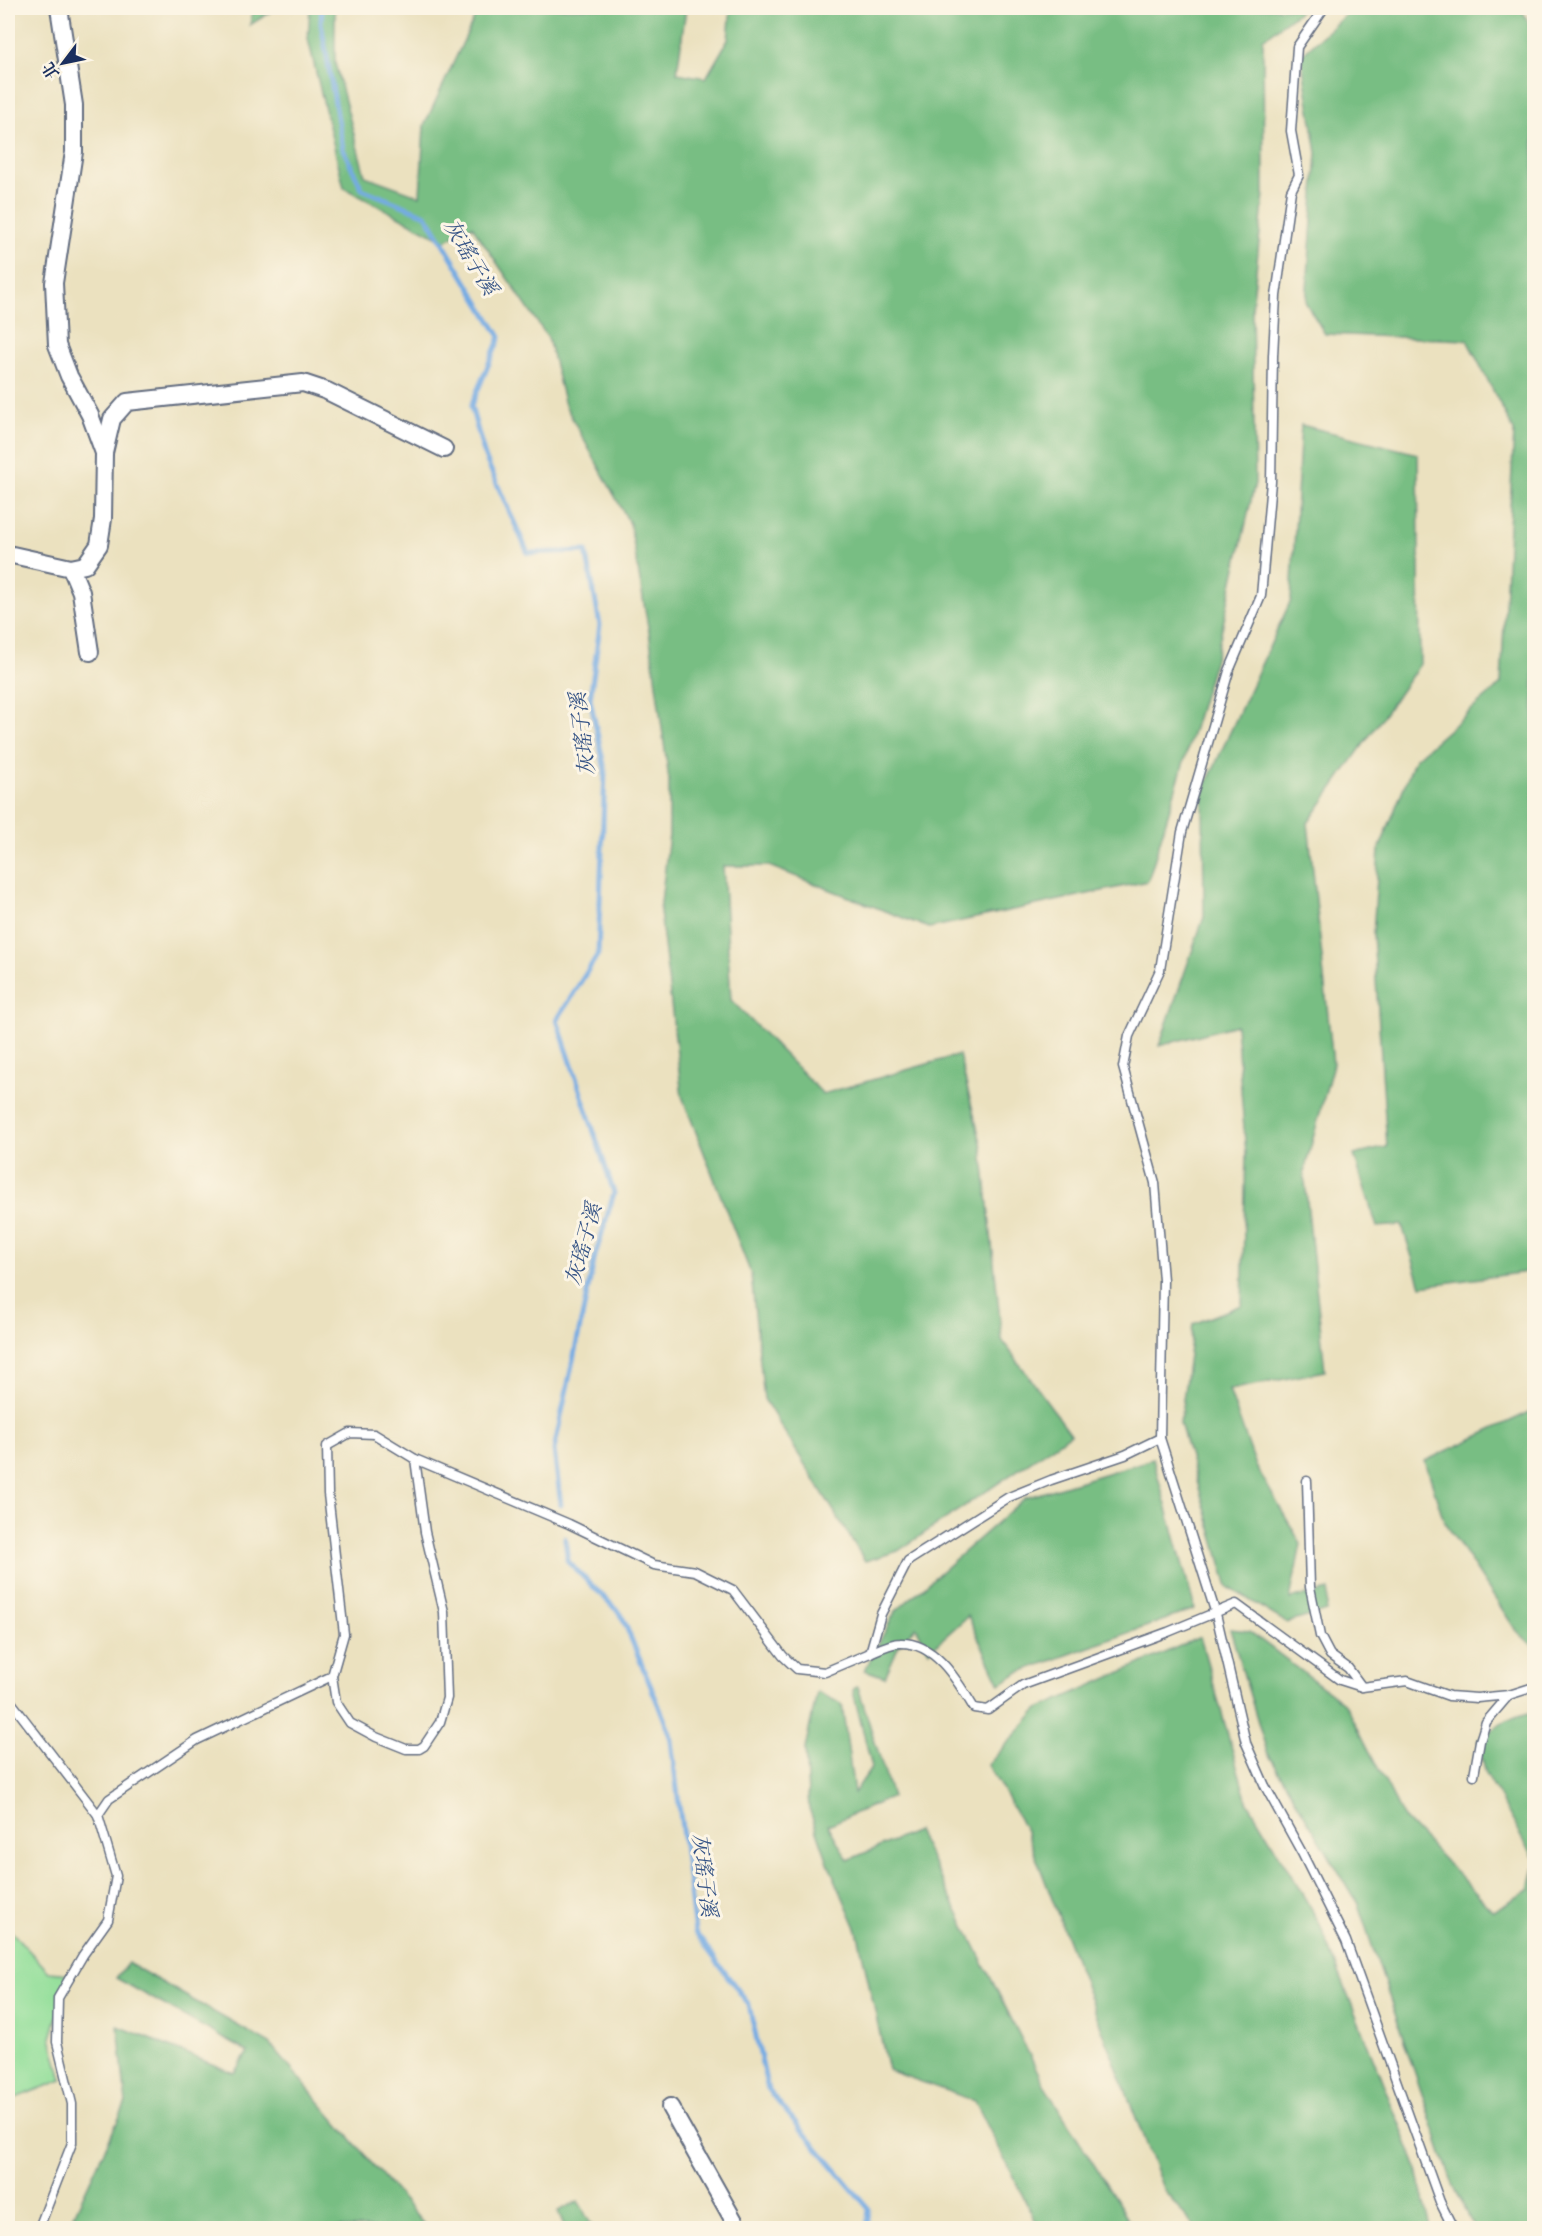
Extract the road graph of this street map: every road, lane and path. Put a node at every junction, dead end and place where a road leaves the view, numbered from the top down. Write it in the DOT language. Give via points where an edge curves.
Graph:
graph roads {
  1 [pos="59,8"];
  2 [pos="1324,8"];
  3 [pos="444,449"];
  4 [pos="104,453"];
  5 [pos="8,554"];
  6 [pos="71,568"];
  7 [pos="90,652"];
  8 [pos="1160,1438"];
  9 [pos="415,1459"];
  10 [pos="1307,1481"];
  11 [pos="1216,1614"];
  12 [pos="870,1653"];
  13 [pos="332,1676"];
  14 [pos="1362,1687"];
  15 [pos="1534,1687"];
  16 [pos="1509,1695"];
  17 [pos="8,1698"];
  18 [pos="1474,1775"];
  19 [pos="99,1815"];
  20 [pos="670,2107"];
  21 [pos="39,2229"];
  22 [pos="738,2229"];
  23 [pos="1453,2229"];
  1 -- 4 [label="street" via="74,105 74,152 54,283 57,345"];
  2 -- 8 [label="lane" via="1297,47 1291,131 1299,175 1291,191 1276,296 1271,482 1261,596 1222,694 1182,832 1160,970 1129,1036 1123,1067 1155,1183 1163,1280"];
  3 -- 4 [label="street" via="303,383 127,402 112,419"];
  4 -- 6 [label="street" via="99,545 85,565"];
  5 -- 6 [label="street"];
  6 -- 7 [label="street" via="81,592"];
  8 -- 11 [label="lane"];
  8 -- 12 [label="lane" via="1125,1455 1010,1497 908,1561 881,1614"];
  9 -- 12 [label="lane" via="569,1524 654,1565 695,1571 732,1590 797,1669 825,1672"];
  9 -- 13 [label="lane" via="374,1434 350,1433 327,1446 328,1494 344,1634"];
  9 -- 13 [label="lane" via="425,1532 444,1612 447,1698 440,1722 419,1749 406,1749 376,1737 350,1724 336,1702"];
  10 -- 14 [label="lane" via="1310,1587 1320,1636 1330,1655"];
  11 -- 12 [label="lane" via="1023,1686 988,1710 974,1708 936,1657 912,1644 898,1643"];
  11 -- 14 [label="lane" via="1236,1604 1340,1680"];
  11 -- 23 [label="lane" via="1246,1743 1346,1941"];
  13 -- 19 [label="lane" via="197,1740 109,1799"];
  14 -- 16 [label="lane" via="1407,1681 1449,1696"];
  15 -- 16 [label="lane"];
  16 -- 18 [label="lane" via="1486,1722"];
  17 -- 19 [label="lane"];
  19 -- 21 [label="lane" via="116,1876 108,1920 58,1998 57,2042 72,2104 72,2143"];
  20 -- 22 [label="street"];
}
